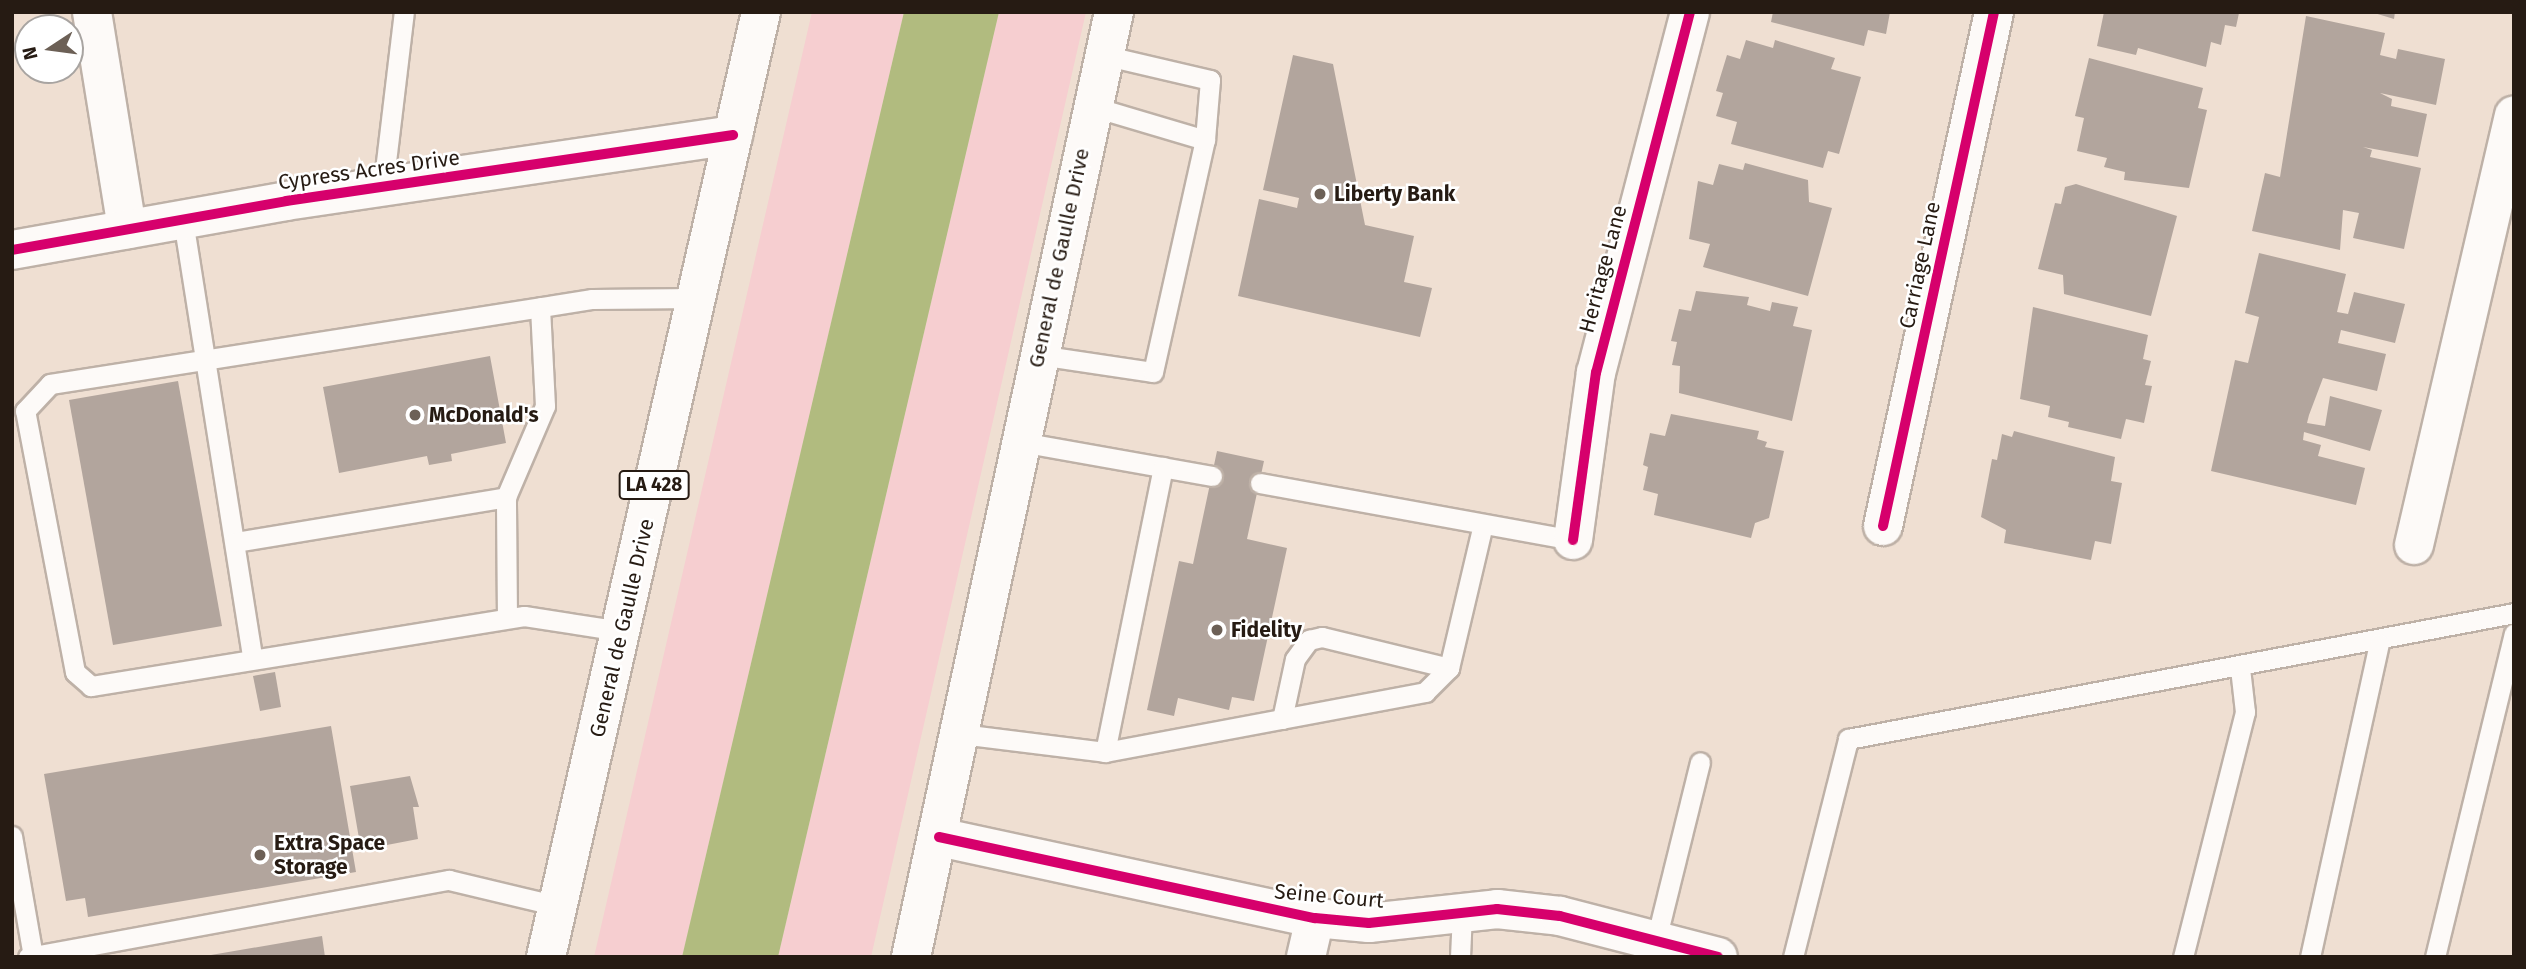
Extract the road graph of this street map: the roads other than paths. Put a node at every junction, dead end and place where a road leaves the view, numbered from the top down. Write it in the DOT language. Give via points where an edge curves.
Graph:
graph roads {
  1 [pos="92,12"];
  2 [pos="404,12"];
  3 [pos="761,12"];
  4 [pos="1114,12"];
  5 [pos="1690,12"];
  6 [pos="1994,12"];
  7 [pos="1103,55"];
  8 [pos="1091,106"];
  9 [pos="2514,116"];
  10 [pos="733,135"];
  11 [pos="1205,140"];
  12 [pos="383,187"];
  13 [pos="183,220"];
  14 [pos="127,229"];
  15 [pos="12,250"];
  16 [pos="697,298"];
  17 [pos="540,307"];
  18 [pos="1039,355"];
  19 [pos="208,359"];
  20 [pos="1021,442"];
  21 [pos="1163,467"];
  22 [pos="1212,476"];
  23 [pos="1260,483"];
  24 [pos="506,497"];
  25 [pos="1483,524"];
  26 [pos="1883,526"];
  27 [pos="1573,540"];
  28 [pos="235,542"];
  29 [pos="2413,545"];
  30 [pos="2514,612"];
  31 [pos="508,618"];
  32 [pos="621,631"];
  33 [pos="2514,633"];
  34 [pos="2379,643"];
  35 [pos="252,656"];
  36 [pos="1449,668"];
  37 [pos="2240,668"];
  38 [pos="1282,719"];
  39 [pos="961,734"];
  40 [pos="1105,751"];
  41 [pos="1700,762"];
  42 [pos="12,836"];
  43 [pos="939,837"];
  44 [pos="558,906"];
  45 [pos="1462,913"];
  46 [pos="1315,918"];
  47 [pos="1656,940"];
  48 [pos="31,956"];
  49 [pos="547,957"];
  50 [pos="911,957"];
  51 [pos="1306,957"];
  52 [pos="1460,957"];
  53 [pos="1718,957"];
  54 [pos="1793,957"];
  55 [pos="2183,957"];
  56 [pos="2310,957"];
  57 [pos="2435,957"];
  1 -- 14 [label="street"];
  2 -- 12 [label="lane"];
  3 -- 10 [label="street, General de Gaulle Drive / LA 428"];
  4 -- 7 [label="street, General de Gaulle Drive"];
  5 -- 27 [label="street, Heritage Lane" via="1596,373"];
  6 -- 26 [label="street, Carriage Lane"];
  7 -- 8 [label="street, General de Gaulle Drive"];
  7 -- 11 [label="lane" via="1210,80"];
  8 -- 11 [label="lane"];
  8 -- 18 [label="street, General de Gaulle Drive"];
  9 -- 29 [label="street"];
  10 -- 12 [label="street, Cypress Acres Drive"];
  10 -- 16 [label="street, General de Gaulle Drive / LA 428"];
  11 -- 18 [label="lane" via="1153,372"];
  12 -- 13 [label="street, Cypress Acres Drive"];
  13 -- 14 [label="street, Cypress Acres Drive"];
  13 -- 19 [label="lane"];
  14 -- 15 [label="street, Cypress Acres Drive"];
  16 -- 17 [label="lane" via="592,299"];
  16 -- 32 [label="street, General de Gaulle Drive / LA 428"];
  17 -- 19 [label="lane"];
  17 -- 24 [label="lane" via="545,405"];
  18 -- 20 [label="street, General de Gaulle Drive"];
  19 -- 28 [label="lane"];
  19 -- 35 [label="lane" via="50,384 25,411 75,673 91,686 109,685"];
  20 -- 21 [label="lane"];
  20 -- 39 [label="street, General de Gaulle Drive"];
  21 -- 22 [label="lane"];
  21 -- 40 [label="lane"];
  23 -- 25 [label="lane"];
  24 -- 28 [label="lane"];
  24 -- 31 [label="lane"];
  25 -- 27 [label="lane"];
  25 -- 36 [label="lane"];
  28 -- 35 [label="lane"];
  30 -- 34 [label="lane"];
  31 -- 32 [label="lane"];
  31 -- 35 [label="lane"];
  32 -- 44 [label="street, General de Gaulle Drive / LA 428"];
  33 -- 57 [label="lane"];
  34 -- 37 [label="lane"];
  34 -- 56 [label="lane"];
  36 -- 38 [label="lane" via="1424,692"];
  36 -- 38 [label="lane" via="1322,638 1309,640 1295,659"];
  37 -- 54 [label="lane" via="1848,739"];
  37 -- 55 [label="lane" via="2245,712"];
  38 -- 40 [label="lane"];
  39 -- 40 [label="lane"];
  39 -- 43 [label="street, General de Gaulle Drive"];
  41 -- 47 [label="lane"];
  42 -- 48 [label="lane"];
  43 -- 46 [label="street, Seine Court"];
  43 -- 50 [label="street, General de Gaulle Drive"];
  44 -- 48 [label="lane" via="449,880"];
  44 -- 49 [label="street, General de Gaulle Drive / LA 428"];
  45 -- 46 [label="street, Seine Court" via="1369,923"];
  45 -- 47 [label="street, Seine Court" via="1497,909 1560,916"];
  45 -- 52 [label="lane"];
  46 -- 51 [label="street"];
  47 -- 53 [label="street, Seine Court"];
}
